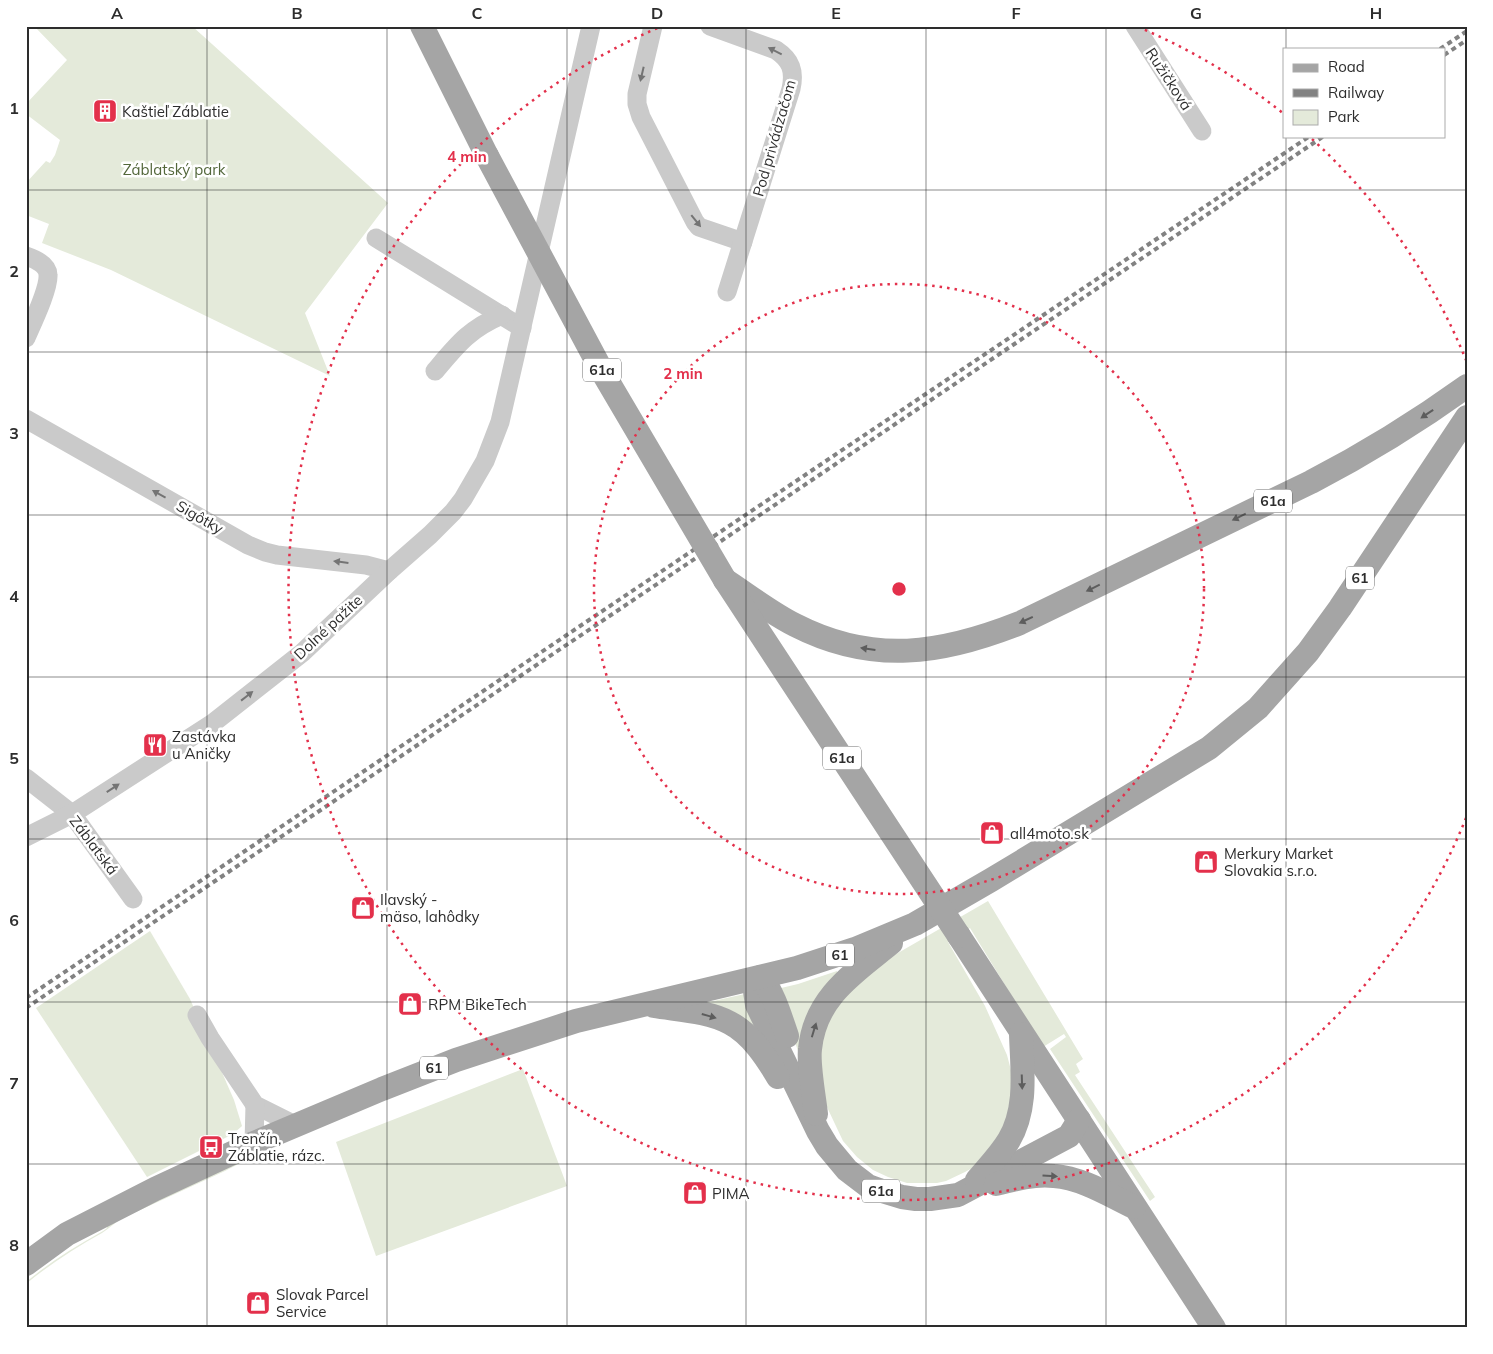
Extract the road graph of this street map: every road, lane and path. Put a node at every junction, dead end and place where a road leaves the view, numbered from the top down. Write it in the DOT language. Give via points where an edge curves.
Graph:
graph roads {
  1 [pos="422,26"];
  2 [pos="591,26"];
  3 [pos="653,26"];
  4 [pos="710,26"];
  5 [pos="1135,26"];
  6 [pos="1202,131"];
  7 [pos="376,238"];
  8 [pos="743,242"];
  9 [pos="26,256"];
  10 [pos="727,292"];
  11 [pos="502,315"];
  12 [pos="522,328"];
  13 [pos="26,338"];
  14 [pos="435,372"];
  15 [pos="1467,386"];
  16 [pos="1467,417"];
  17 [pos="26,419"];
  18 [pos="1467,426"];
  19 [pos="1444,448"];
  20 [pos="389,571"];
  21 [pos="724,580"];
  22 [pos="26,778"];
  23 [pos="72,814"];
  24 [pos="26,837"];
  25 [pos="133,899"];
  26 [pos="915,924"];
  27 [pos="761,977"];
  28 [pos="644,1004"];
  29 [pos="197,1015"];
  30 [pos="1021,1034"];
  31 [pos="255,1104"];
  32 [pos="1079,1120"];
  33 [pos="295,1125"];
  34 [pos="818,1131"];
  35 [pos="254,1143"];
  36 [pos="968,1191"];
  37 [pos="1134,1207"];
  38 [pos="67,1234"];
  39 [pos="26,1248"];
  40 [pos="26,1264"];
  41 [pos="1214,1328"];
  1 -- 21 [label="main road, 61a, bridge" via="487,156 608,381"];
  2 -- 12 [label="street, Dolné pažite"];
  3 -- 8 [label="street, one-way" via="638,94 640,117 695,222 700,227"];
  8 -- 4 [label="street, Pod privádzačom, one-way" via="791,89 793,70 784,55 776,50"];
  5 -- 6 [label="street, Ružičková"];
  7 -- 11 [label="street"];
  8 -- 10 [label="street, Pod privádzačom"];
  9 -- 13 [label="street" via="44,266 49,274"];
  11 -- 12 [label="street"];
  11 -- 14 [label="street" via="482,324 464,339"];
  12 -- 20 [label="street, Dolné pažite" via="500,422 482,468 452,512"];
  15 -- 21 [label="main road, 61a, one-way" via="1357,458 1020,623 969,641 911,651 854,647 794,624"];
  16 -- 19 [label="main road, 61"];
  20 -- 17 [label="street, Sigôtky, one-way" via="264,552"];
  18 -- 19 [label="main road, 61"];
  19 -- 26 [label="main road, 61" via="1412,501 1308,652 1254,712 1210,748"];
  23 -- 20 [label="street, Dolné pažite, one-way" via="213,724 302,653"];
  21 -- 30 [label="main road, 61a, bridge"];
  22 -- 23 [label="street, Záblatská"];
  23 -- 24 [label="street, Dolné pažite"];
  23 -- 25 [label="street, Záblatská"];
  26 -- 27 [label="main road, 61" via="847,952"];
  34 -- 26 [label="main road, 61a, one-way" via="809,1051 822,1009 848,978"];
  27 -- 28 [label="main road, 61"];
  27 -- 34 [label="main road, 61a" via="755,991 757,1005"];
  28 -- 33 [label="main road, 61" via="576,1021 456,1060"];
  28 -- 34 [label="main road, 61a, one-way" via="706,1014 730,1022 759,1049 792,1100"];
  29 -- 31 [label="street"];
  30 -- 32 [label="main road, 61a"];
  30 -- 36 [label="main road, one-way" via="1023,1088 1020,1116 1010,1139"];
  31 -- 33 [label="street"];
  31 -- 35 [label="street"];
  32 -- 36 [label="main road, 61a" via="1060,1123"];
  32 -- 37 [label="main road, 61a"];
  33 -- 35 [label="main road, 61"];
  34 -- 36 [label="main road, 61a" via="837,1160 868,1186 902,1197 930,1199"];
  35 -- 38 [label="main road, 61"];
  36 -- 37 [label="main road, 61a, one-way" via="1018,1178 1056,1176 1090,1186"];
  37 -- 41 [label="main road, 61a"];
  38 -- 39 [label="main road, 61"];
  38 -- 40 [label="main road, 61"];
}
